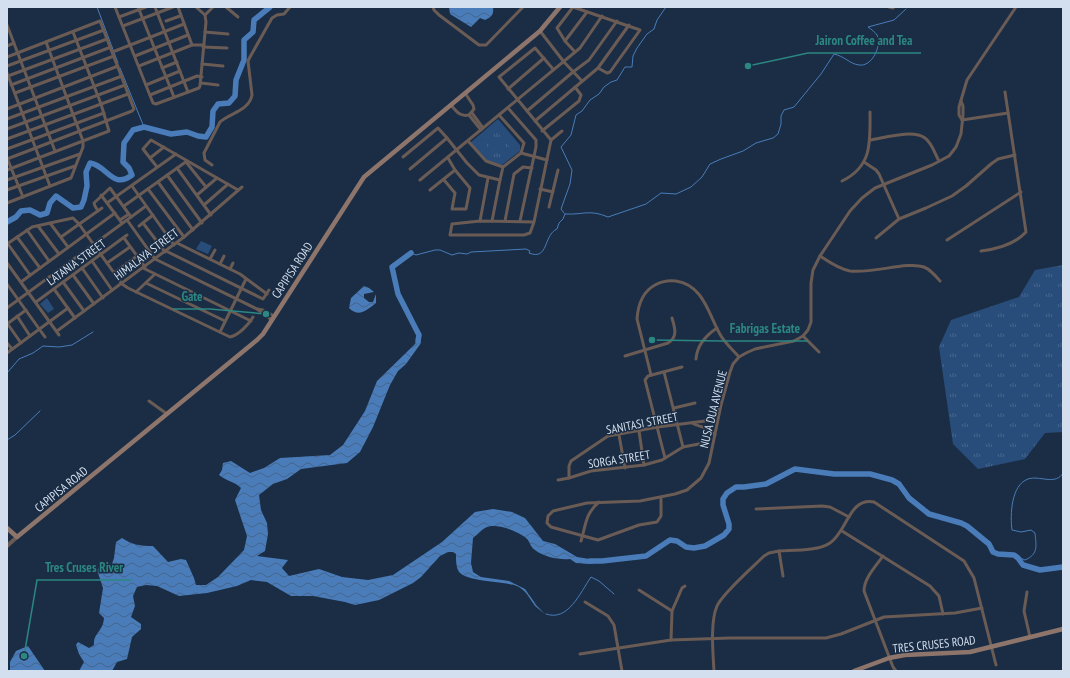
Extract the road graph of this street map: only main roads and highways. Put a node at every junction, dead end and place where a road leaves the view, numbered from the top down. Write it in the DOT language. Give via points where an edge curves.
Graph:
graph roads {
  1 [pos="560,7"];
  2 [pos="7,528"];
  3 [pos="1063,629"];
  4 [pos="854,671"];
  1 -- 2 [label="main road, CAPIPISA ROAD" via="540,31 364,177 257,340 17,537"];
  3 -- 4 [label="main road, TRES CRUSES ROAD" via="970,652 890,658"];
}
